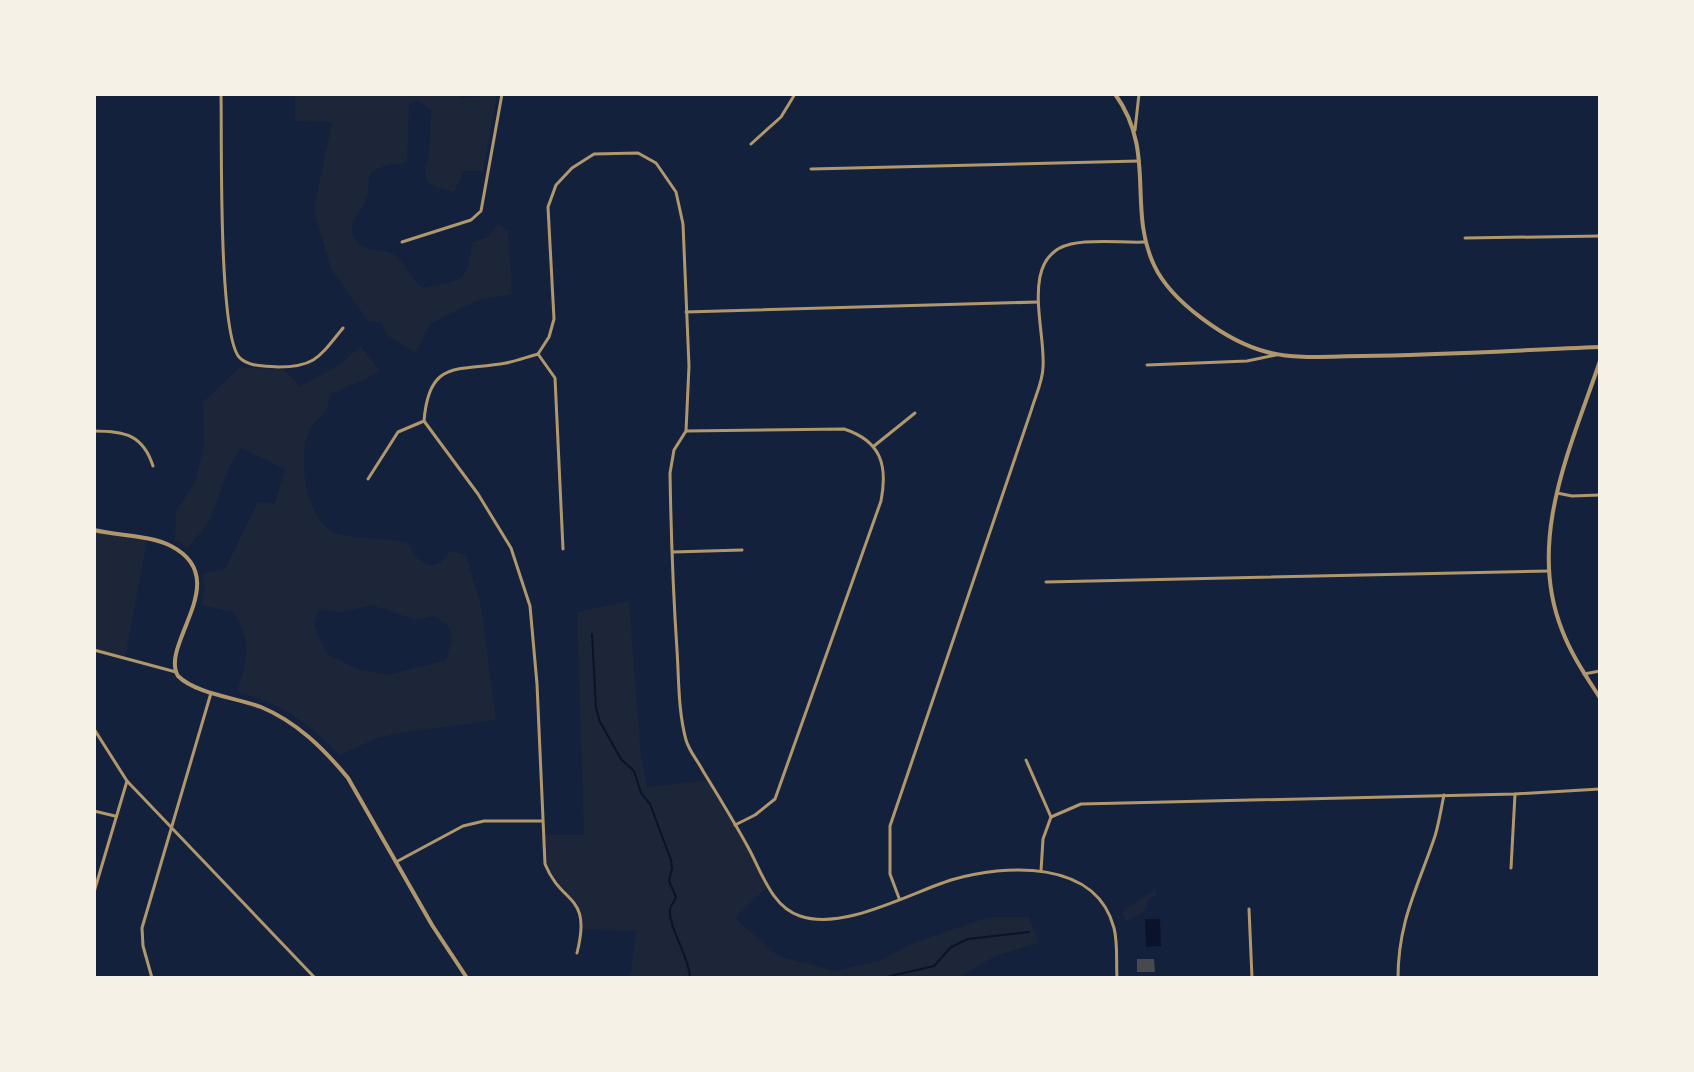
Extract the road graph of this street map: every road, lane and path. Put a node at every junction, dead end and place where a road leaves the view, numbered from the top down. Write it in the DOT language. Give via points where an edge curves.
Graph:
graph roads {
  1 [pos="221,94"];
  2 [pos="502,94"];
  3 [pos="795,94"];
  4 [pos="1115,94"];
  5 [pos="1139,94"];
  6 [pos="1135,130"];
  7 [pos="751,144"];
  8 [pos="1139,161"];
  9 [pos="811,169"];
  10 [pos="1599,236"];
  11 [pos="1465,238"];
  12 [pos="402,242"];
  13 [pos="1145,242"];
  14 [pos="1038,302"];
  15 [pos="686,312"];
  16 [pos="343,328"];
  17 [pos="1599,347"];
  18 [pos="538,354"];
  19 [pos="1280,354"];
  20 [pos="1599,361"];
  21 [pos="1147,365"];
  22 [pos="915,413"];
  23 [pos="424,421"];
  24 [pos="94,431"];
  25 [pos="686,431"];
  26 [pos="874,446"];
  27 [pos="153,466"];
  28 [pos="368,479"];
  29 [pos="1557,493"];
  30 [pos="1599,495"];
  31 [pos="94,530"];
  32 [pos="563,549"];
  33 [pos="742,550"];
  34 [pos="673,552"];
  35 [pos="1548,571"];
  36 [pos="1046,582"];
  37 [pos="94,650"];
  38 [pos="1599,671"];
  39 [pos="176,672"];
  40 [pos="1584,674"];
  41 [pos="212,692"];
  42 [pos="1599,698"];
  43 [pos="94,729"];
  44 [pos="1026,760"];
  45 [pos="127,781"];
  46 [pos="1599,789"];
  47 [pos="1515,794"];
  48 [pos="1444,795"];
  49 [pos="94,811"];
  50 [pos="115,816"];
  51 [pos="1051,817"];
  52 [pos="542,821"];
  53 [pos="735,825"];
  54 [pos="171,828"];
  55 [pos="396,862"];
  56 [pos="1511,868"];
  57 [pos="1041,871"];
  58 [pos="94,892"];
  59 [pos="899,898"];
  60 [pos="1249,909"];
  61 [pos="577,953"];
  62 [pos="152,978"];
  63 [pos="315,978"];
  64 [pos="467,978"];
  65 [pos="1117,978"];
  66 [pos="1252,978"];
  67 [pos="1398,978"];
  1 -- 16 [label="street" via="223,247 234,350 245,362 256,365 306,366 319,358"];
  2 -- 12 [label="street" via="482,211 471,220"];
  3 -- 7 [label="street" via="781,117"];
  4 -- 6 [label="street"];
  5 -- 6 [label="street"];
  6 -- 8 [label="street"];
  8 -- 9 [label="street"];
  8 -- 13 [label="street"];
  10 -- 11 [label="street"];
  13 -- 14 [label="street" via="1072,244 1056,251 1045,261"];
  13 -- 19 [label="street" via="1161,278 1184,302 1237,340"];
  14 -- 15 [label="street"];
  14 -- 59 [label="street" via="1043,368 1032,411 890,826 890,874"];
  15 -- 18 [label="street" via="683,224 676,192 656,164 638,153 594,154 556,184 548,207 554,319"];
  15 -- 25 [label="street"];
  17 -- 19 [label="street" via="1393,356"];
  18 -- 23 [label="street" via="443,372 426,395"];
  18 -- 32 [label="street" via="555,378"];
  19 -- 21 [label="street" via="1247,361"];
  20 -- 29 [label="street"];
  22 -- 26 [label="street"];
  23 -- 28 [label="street" via="398,432"];
  23 -- 52 [label="street" via="512,548 530,606"];
  24 -- 27 [label="street" via="130,435 149,453"];
  25 -- 26 [label="street" via="844,429 861,434"];
  25 -- 34 [label="street" via="674,450 670,473"];
  26 -- 53 [label="street" via="884,470 881,501 779,789 775,799 756,815"];
  29 -- 30 [label="street"];
  29 -- 35 [label="street"];
  31 -- 39 [label="street" via="164,543 182,553 192,566 196,594 177,653"];
  33 -- 34 [label="street"];
  34 -- 53 [label="street" via="678,700 686,742"];
  35 -- 36 [label="street"];
  35 -- 40 [label="street" via="1560,625"];
  37 -- 39 [label="street"];
  38 -- 40 [label="street"];
  39 -- 41 [label="street" via="187,682"];
  40 -- 42 [label="street"];
  41 -- 54 [label="street"];
  41 -- 55 [label="street" via="276,714 325,751 348,778"];
  43 -- 45 [label="street"];
  44 -- 51 [label="street"];
  45 -- 50 [label="street"];
  45 -- 54 [label="street"];
  46 -- 47 [label="street"];
  47 -- 48 [label="street"];
  47 -- 56 [label="street"];
  48 -- 51 [label="street" via="1082,804"];
  48 -- 67 [label="street" via="1436,834 1405,916 1398,950"];
  49 -- 50 [label="street"];
  50 -- 58 [label="street"];
  51 -- 57 [label="street" via="1043,839"];
  52 -- 55 [label="street" via="484,821 463,826"];
  52 -- 61 [label="street" via="549,873 580,913 582,930"];
  53 -- 59 [label="street" via="768,886 780,903 798,916 824,922"];
  54 -- 62 [label="street" via="142,928"];
  54 -- 63 [label="street"];
  55 -- 64 [label="street"];
  57 -- 59 [label="street" via="965,876"];
  57 -- 65 [label="street" via="1076,880 1102,902 1115,929"];
  60 -- 66 [label="street"];
}
